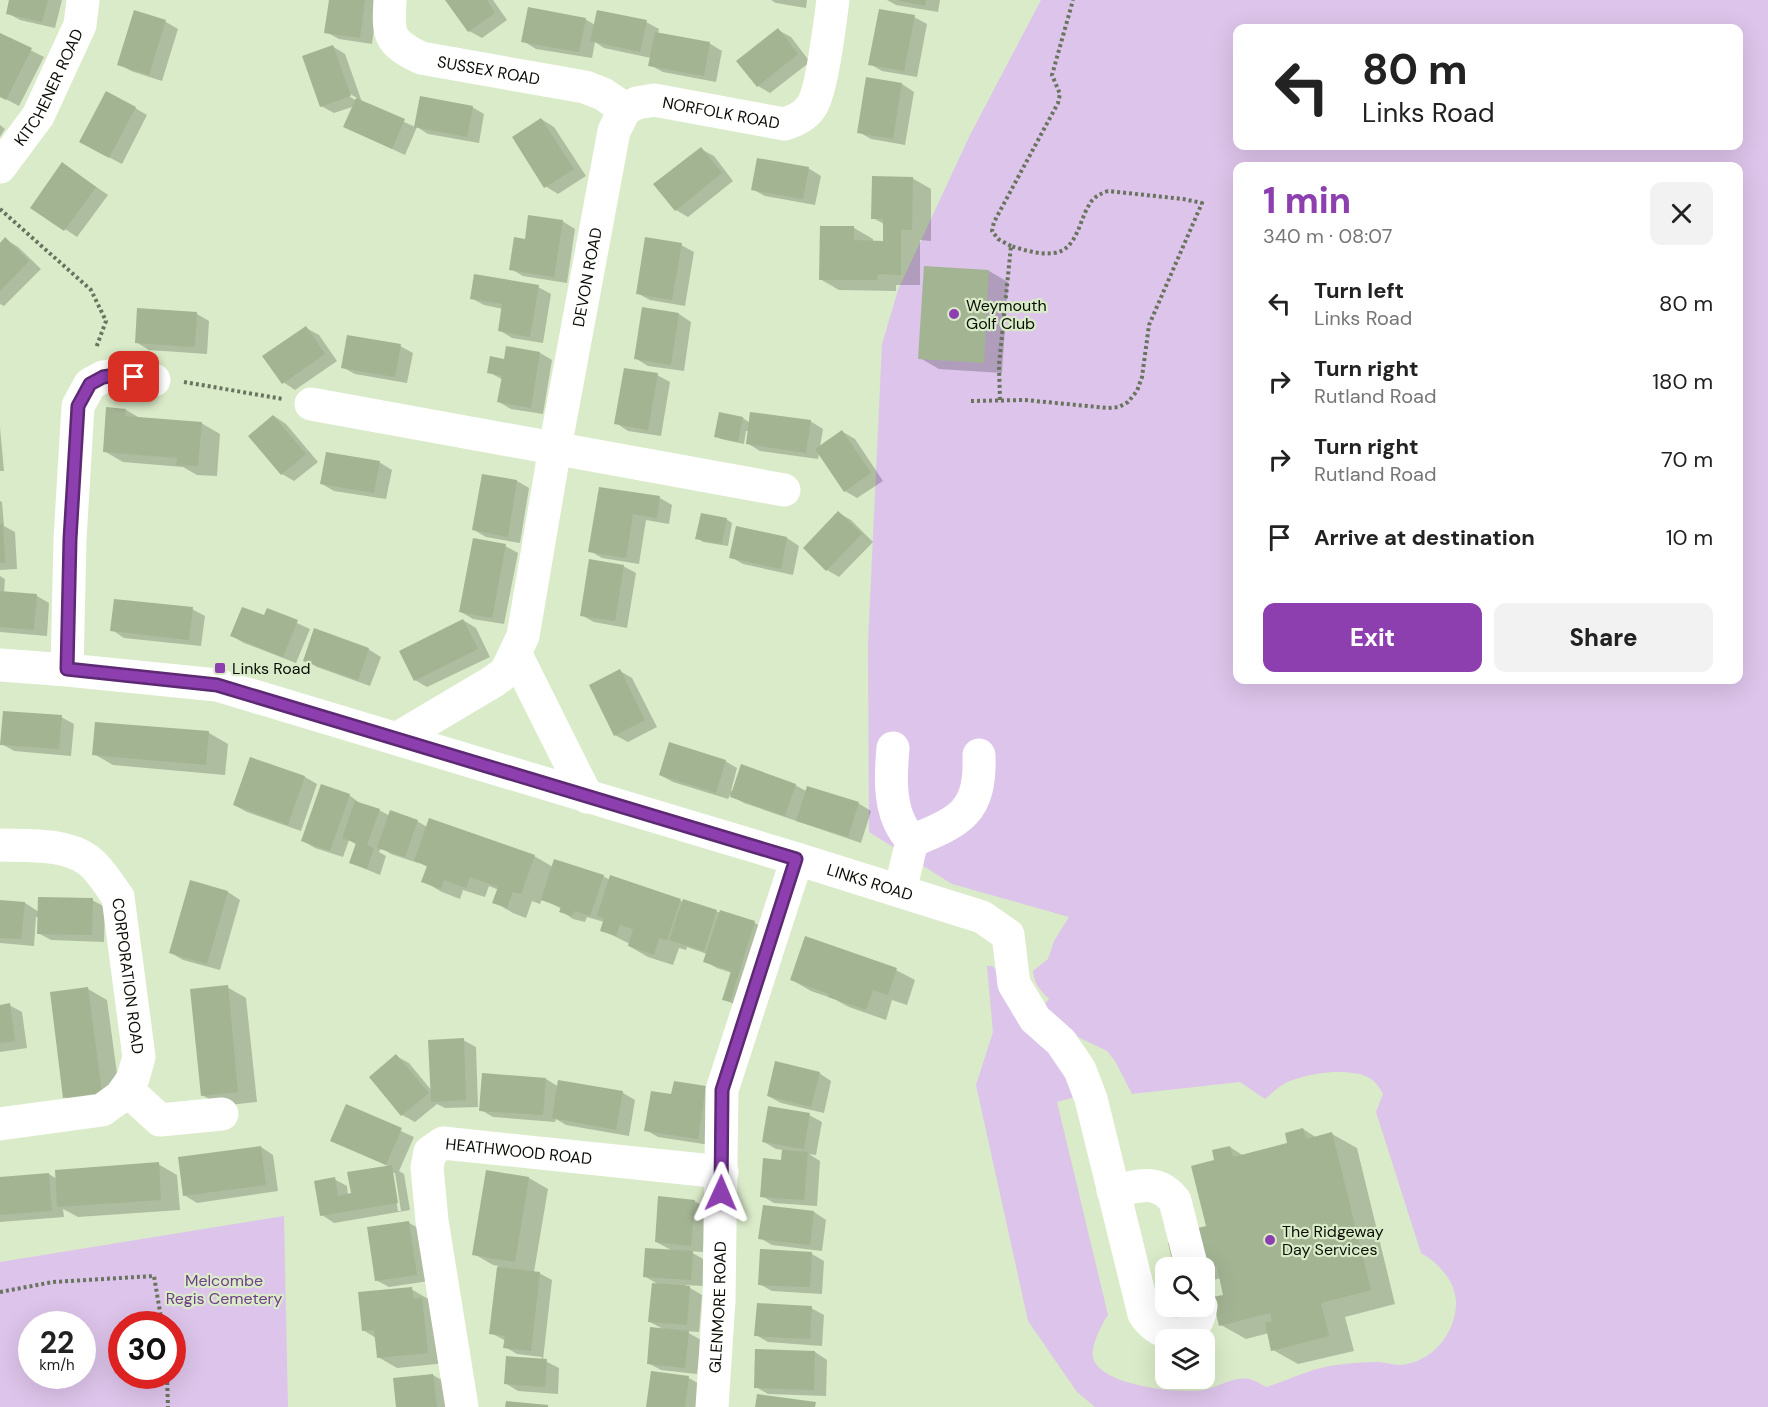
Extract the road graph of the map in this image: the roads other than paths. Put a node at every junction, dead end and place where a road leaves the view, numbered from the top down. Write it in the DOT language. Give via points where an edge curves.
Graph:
graph roads {
  1 [pos="83,0"];
  2 [pos="390,0"];
  3 [pos="833,0"];
  4 [pos="625,109"];
  5 [pos="0,167"];
  6 [pos="154,380"];
  7 [pos="311,404"];
  8 [pos="555,448"];
  9 [pos="784,490"];
  10 [pos="516,655"];
  11 [pos="0,665"];
  12 [pos="67,669"];
  13 [pos="398,738"];
  14 [pos="893,748"];
  15 [pos="979,755"];
  16 [pos="587,797"];
  17 [pos="912,842"];
  18 [pos="0,845"];
  19 [pos="796,859"];
  20 [pos="900,891"];
  21 [pos="126,1089"];
  22 [pos="222,1114"];
  23 [pos="0,1124"];
  24 [pos="722,1172"];
  25 [pos="1113,1191"];
  26 [pos="1189,1257"];
  27 [pos="1199,1317"];
  28 [pos="462,1407"];
  29 [pos="712,1407"];
  1 -- 5 [label="street, KITCHENER ROAD" via="80,25 38,116"];
  2 -- 4 [label="street, SUSSEX ROAD" via="390,33 400,48 421,58 585,87"];
  3 -- 4 [label="street, NORFOLK ROAD" via="819,88 813,106 796,121 784,124 654,100"];
  4 -- 8 [label="street, DEVON ROAD" via="614,131"];
  6 -- 12 [label="street" via="103,377 90,384 78,406"];
  7 -- 8 [label="street"];
  8 -- 9 [label="street"];
  8 -- 10 [label="street, DEVON ROAD" via="523,636"];
  10 -- 13 [label="street, DEVON ROAD" via="506,672 494,681"];
  10 -- 16 [label="street"];
  11 -- 12 [label="street, LINKS ROAD"];
  12 -- 13 [label="street, LINKS ROAD" via="217,685"];
  13 -- 16 [label="street, LINKS ROAD"];
  14 -- 17 [label="street" via="891,771 898,820"];
  15 -- 17 [label="street" via="973,801 948,826"];
  16 -- 19 [label="street, LINKS ROAD"];
  17 -- 20 [label="street"];
  18 -- 21 [label="street, CORPORATION ROAD" via="57,848 87,860 118,897 139,1056"];
  19 -- 20 [label="street, LINKS ROAD"];
  19 -- 24 [label="street, GLENMORE ROAD" via="722,1090"];
  20 -- 25 [label="street, LINKS ROAD" via="982,917 1008,935 1014,984 1035,1019 1061,1042 1080,1070"];
  21 -- 22 [label="street" via="160,1120"];
  21 -- 23 [label="street, CORPORATION ROAD" via="102,1110"];
  24 -- 28 [label="street, HEATHWOOD ROAD" via="443,1143 430,1152 427,1167 432,1221"];
  24 -- 29 [label="street, GLENMORE ROAD"];
  25 -- 26 [label="street" via="1143,1185 1163,1188 1170,1194"];
  25 -- 27 [label="street, LINKS ROAD" via="1144,1314 1150,1323 1168,1334 1181,1334"];
}
